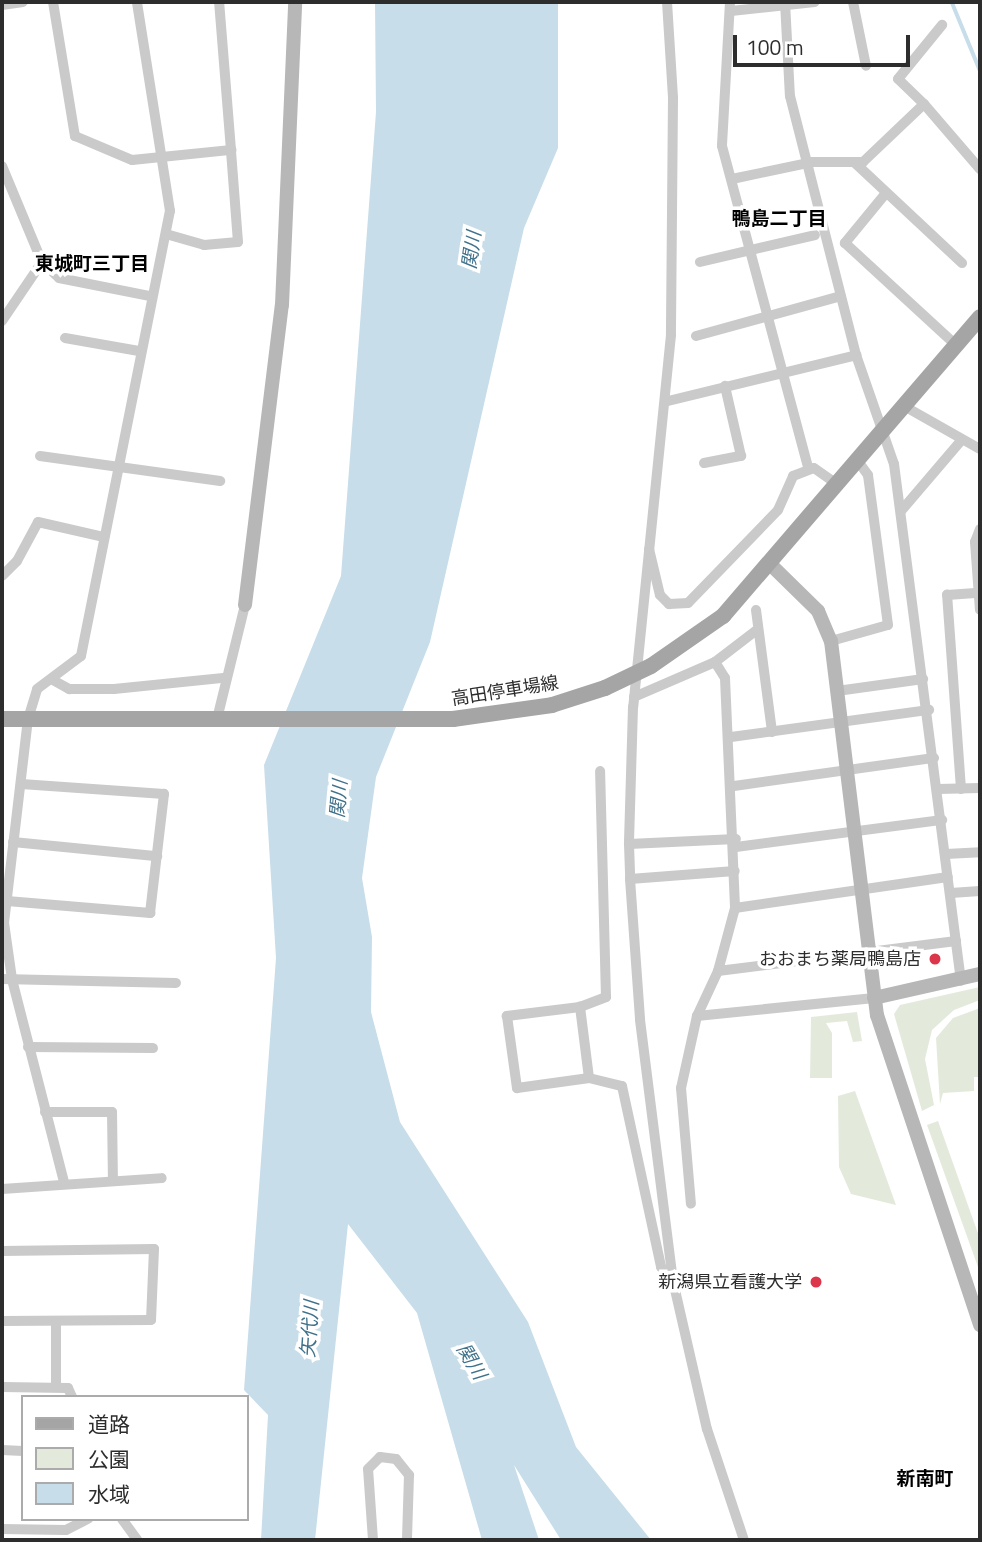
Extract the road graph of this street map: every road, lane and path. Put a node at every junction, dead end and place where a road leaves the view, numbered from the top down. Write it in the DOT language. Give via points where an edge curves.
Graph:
graph roads {
  1 [pos="23,2"];
  2 [pos="53,2"];
  3 [pos="137,2"];
  4 [pos="219,2"];
  5 [pos="295,2"];
  6 [pos="667,2"];
  7 [pos="815,2"];
  8 [pos="853,2"];
  9 [pos="785,3"];
  10 [pos="2,5"];
  11 [pos="731,6"];
  12 [pos="942,25"];
  13 [pos="866,66"];
  14 [pos="924,104"];
  15 [pos="231,150"];
  16 [pos="161,159"];
  17 [pos="854,162"];
  18 [pos="807,163"];
  19 [pos="2,166"];
  20 [pos="980,169"];
  21 [pos="732,179"];
  22 [pos="887,193"];
  23 [pos="166,234"];
  24 [pos="815,235"];
  25 [pos="754,252"];
  26 [pos="42,262"];
  27 [pos="700,262"];
  28 [pos="962,263"];
  29 [pos="150,296"];
  30 [pos="841,296"];
  31 [pos="769,315"];
  32 [pos="980,317"];
  33 [pos="2,321"];
  34 [pos="696,336"];
  35 [pos="65,338"];
  36 [pos="956,345"];
  37 [pos="139,351"];
  38 [pos="856,355"];
  39 [pos="783,371"];
  40 [pos="725,386"];
  41 [pos="668,401"];
  42 [pos="904,406"];
  43 [pos="880,432"];
  44 [pos="960,442"];
  45 [pos="980,449"];
  46 [pos="40,456"];
  47 [pos="857,460"];
  48 [pos="704,463"];
  49 [pos="117,465"];
  50 [pos="808,467"];
  51 [pos="220,481"];
  52 [pos="837,484"];
  53 [pos="901,511"];
  54 [pos="980,529"];
  55 [pos="104,537"];
  56 [pos="649,549"];
  57 [pos="769,563"];
  58 [pos="2,576"];
  59 [pos="979,593"];
  60 [pos="245,605"];
  61 [pos="756,610"];
  62 [pos="980,610"];
  63 [pos="758,629"];
  64 [pos="831,641"];
  65 [pos="715,662"];
  66 [pos="632,676"];
  67 [pos="223,678"];
  68 [pos="51,679"];
  69 [pos="923,679"];
  70 [pos="837,691"];
  71 [pos="634,697"];
  72 [pos="929,710"];
  73 [pos="2,719"];
  74 [pos="28,719"];
  75 [pos="224,719"];
  76 [pos="840,724"];
  77 [pos="772,732"];
  78 [pos="731,737"];
  79 [pos="934,758"];
  80 [pos="846,770"];
  81 [pos="600,771"];
  82 [pos="21,784"];
  83 [pos="734,786"];
  84 [pos="980,788"];
  85 [pos="938,789"];
  86 [pos="961,789"];
  87 [pos="942,820"];
  88 [pos="2,824"];
  89 [pos="15,827"];
  90 [pos="854,831"];
  91 [pos="13,842"];
  92 [pos="736,843"];
  93 [pos="629,844"];
  94 [pos="980,852"];
  95 [pos="946,854"];
  96 [pos="157,856"];
  97 [pos="735,871"];
  98 [pos="948,877"];
  99 [pos="630,879"];
  100 [pos="980,891"];
  101 [pos="862,892"];
  102 [pos="951,893"];
  103 [pos="6,901"];
  104 [pos="735,908"];
  105 [pos="956,941"];
  106 [pos="870,953"];
  107 [pos="718,971"];
  108 [pos="980,974"];
  109 [pos="7,979"];
  110 [pos="961,981"];
  111 [pos="176,983"];
  112 [pos="874,998"];
  113 [pos="580,1007"];
  114 [pos="697,1016"];
  115 [pos="29,1047"];
  116 [pos="153,1048"];
  117 [pos="589,1078"];
  118 [pos="45,1112"];
  119 [pos="162,1178"];
  120 [pos="113,1180"];
  121 [pos="64,1182"];
  122 [pos="2,1189"];
  123 [pos="691,1205"];
  124 [pos="2,1251"];
  125 [pos="673,1281"];
  126 [pos="2,1321"];
  127 [pos="57,1321"];
  128 [pos="980,1325"];
  129 [pos="2,1387"];
  130 [pos="56,1387"];
  131 [pos="71,1395"];
  132 [pos="2,1450"];
  133 [pos="21,1451"];
  134 [pos="84,1521"];
  135 [pos="123,1521"];
  136 [pos="2,1529"];
  137 [pos="137,1540"];
  138 [pos="373,1540"];
  139 [pos="407,1540"];
  140 [pos="744,1540"];
  1 -- 10 [label="street"];
  2 -- 16 [label="street" via="75,136 132,160"];
  3 -- 16 [label="street"];
  4 -- 15 [label="street"];
  5 -- 60 [label="street" via="282,305"];
  6 -- 41 [label="street" via="674,184"];
  7 -- 9 [label="street"];
  8 -- 13 [label="street"];
  9 -- 11 [label="street"];
  9 -- 18 [label="street" via="790,96"];
  11 -- 21 [label="street" via="721,125"];
  12 -- 14 [label="street" via="898,79"];
  14 -- 17 [label="street" via="863,162"];
  14 -- 20 [label="street"];
  15 -- 16 [label="street"];
  15 -- 23 [label="street" via="238,242 204,245"];
  16 -- 23 [label="street" via="170,211"];
  17 -- 18 [label="street"];
  17 -- 22 [label="street"];
  18 -- 21 [label="street"];
  18 -- 30 [label="street"];
  19 -- 26 [label="street"];
  21 -- 25 [label="street"];
  22 -- 28 [label="street"];
  22 -- 36 [label="street" via="845,243"];
  23 -- 29 [label="street"];
  24 -- 25 [label="street"];
  25 -- 27 [label="street"];
  25 -- 31 [label="street"];
  26 -- 29 [label="street" via="59,278"];
  26 -- 33 [label="street"];
  29 -- 37 [label="street"];
  30 -- 31 [label="street"];
  30 -- 38 [label="street"];
  31 -- 34 [label="street"];
  31 -- 39 [label="street"];
  32 -- 36 [label="main road, 高田停車場線"];
  35 -- 37 [label="street"];
  36 -- 42 [label="main road, 高田停車場線"];
  37 -- 49 [label="street"];
  38 -- 39 [label="street"];
  38 -- 43 [label="street"];
  39 -- 40 [label="street"];
  39 -- 50 [label="street"];
  40 -- 41 [label="street"];
  40 -- 48 [label="street" via="741,456"];
  41 -- 56 [label="street"];
  42 -- 43 [label="main road, 高田停車場線"];
  42 -- 44 [label="street"];
  43 -- 47 [label="main road, 高田停車場線"];
  43 -- 53 [label="street" via="894,464"];
  44 -- 45 [label="street"];
  44 -- 53 [label="street"];
  46 -- 49 [label="street"];
  47 -- 52 [label="main road, 高田停車場線"];
  47 -- 64 [label="street" via="868,475 888,625"];
  49 -- 51 [label="street"];
  49 -- 55 [label="street"];
  50 -- 52 [label="street"];
  50 -- 56 [label="street" via="793,476 784,502 743,552 688,604 669,604 660,595"];
  52 -- 57 [label="main road, 高田停車場線"];
  53 -- 69 [label="street"];
  54 -- 59 [label="street" via="975,542"];
  55 -- 58 [label="street" via="38,522 17,561"];
  55 -- 68 [label="street" via="81,656"];
  56 -- 66 [label="street"];
  57 -- 64 [label="street" via="818,611"];
  57 -- 66 [label="main road, 高田停車場線" via="723,616"];
  59 -- 62 [label="street"];
  59 -- 86 [label="street" via="947,595"];
  60 -- 67 [label="street"];
  61 -- 63 [label="street"];
  63 -- 65 [label="street"];
  63 -- 77 [label="street"];
  64 -- 70 [label="street"];
  65 -- 71 [label="street" via="656,693"];
  65 -- 78 [label="street" via="725,678"];
  66 -- 71 [label="street"];
  66 -- 75 [label="main road, 高田停車場線" via="552,705 479,717"];
  67 -- 68 [label="street" via="114,689 69,689"];
  67 -- 75 [label="street"];
  68 -- 74 [label="street" via="37,689"];
  69 -- 70 [label="street"];
  69 -- 72 [label="street"];
  70 -- 76 [label="street"];
  71 -- 93 [label="street"];
  72 -- 76 [label="street"];
  72 -- 79 [label="street"];
  73 -- 74 [label="main road, 高田停車場線"];
  74 -- 75 [label="main road, 高田停車場線"];
  74 -- 82 [label="street"];
  76 -- 77 [label="street"];
  76 -- 80 [label="street"];
  77 -- 78 [label="street"];
  78 -- 83 [label="street"];
  79 -- 80 [label="street"];
  79 -- 85 [label="street"];
  80 -- 83 [label="street"];
  80 -- 90 [label="street"];
  81 -- 113 [label="street" via="606,997"];
  82 -- 89 [label="street"];
  82 -- 96 [label="street" via="164,794"];
  83 -- 92 [label="street"];
  84 -- 86 [label="street"];
  85 -- 86 [label="street"];
  85 -- 87 [label="street"];
  87 -- 90 [label="street"];
  87 -- 95 [label="street"];
  88 -- 89 [label="street"];
  89 -- 91 [label="street"];
  90 -- 92 [label="street"];
  90 -- 101 [label="street"];
  91 -- 96 [label="street"];
  91 -- 103 [label="street"];
  92 -- 93 [label="street"];
  92 -- 97 [label="street"];
  93 -- 99 [label="street"];
  94 -- 95 [label="street"];
  95 -- 98 [label="street"];
  96 -- 103 [label="street" via="150,913"];
  97 -- 99 [label="street"];
  97 -- 104 [label="street"];
  98 -- 101 [label="street"];
  98 -- 102 [label="street"];
  99 -- 125 [label="street" via="640,1020"];
  100 -- 102 [label="street"];
  101 -- 104 [label="street"];
  101 -- 106 [label="street"];
  102 -- 105 [label="street"];
  103 -- 109 [label="street"];
  104 -- 107 [label="street"];
  105 -- 106 [label="street"];
  105 -- 110 [label="street"];
  106 -- 107 [label="street"];
  106 -- 112 [label="street"];
  107 -- 114 [label="street"];
  108 -- 110 [label="street"];
  109 -- 111 [label="street"];
  109 -- 115 [label="street"];
  110 -- 112 [label="street"];
  112 -- 114 [label="street"];
  112 -- 128 [label="street" via="891,1073"];
  113 -- 117 [label="street"];
  113 -- 117 [label="street" via="508,1016 516,1088"];
  114 -- 123 [label="street" via="681,1088"];
  115 -- 116 [label="street"];
  115 -- 118 [label="street"];
  117 -- 125 [label="street" via="622,1086 661,1267"];
  118 -- 120 [label="street" via="112,1112"];
  118 -- 121 [label="street"];
  119 -- 120 [label="street"];
  120 -- 121 [label="street"];
  121 -- 122 [label="street"];
  124 -- 127 [label="street" via="153,1249 151,1320"];
  125 -- 140 [label="street" via="707,1429"];
  126 -- 127 [label="street"];
  127 -- 130 [label="street"];
  129 -- 130 [label="street"];
  130 -- 131 [label="street" via="68,1388"];
  132 -- 133 [label="street"];
  134 -- 136 [label="street" via="66,1530"];
  135 -- 137 [label="street"];
  138 -- 139 [label="street" via="368,1469 380,1457 396,1460 409,1475"];
}
